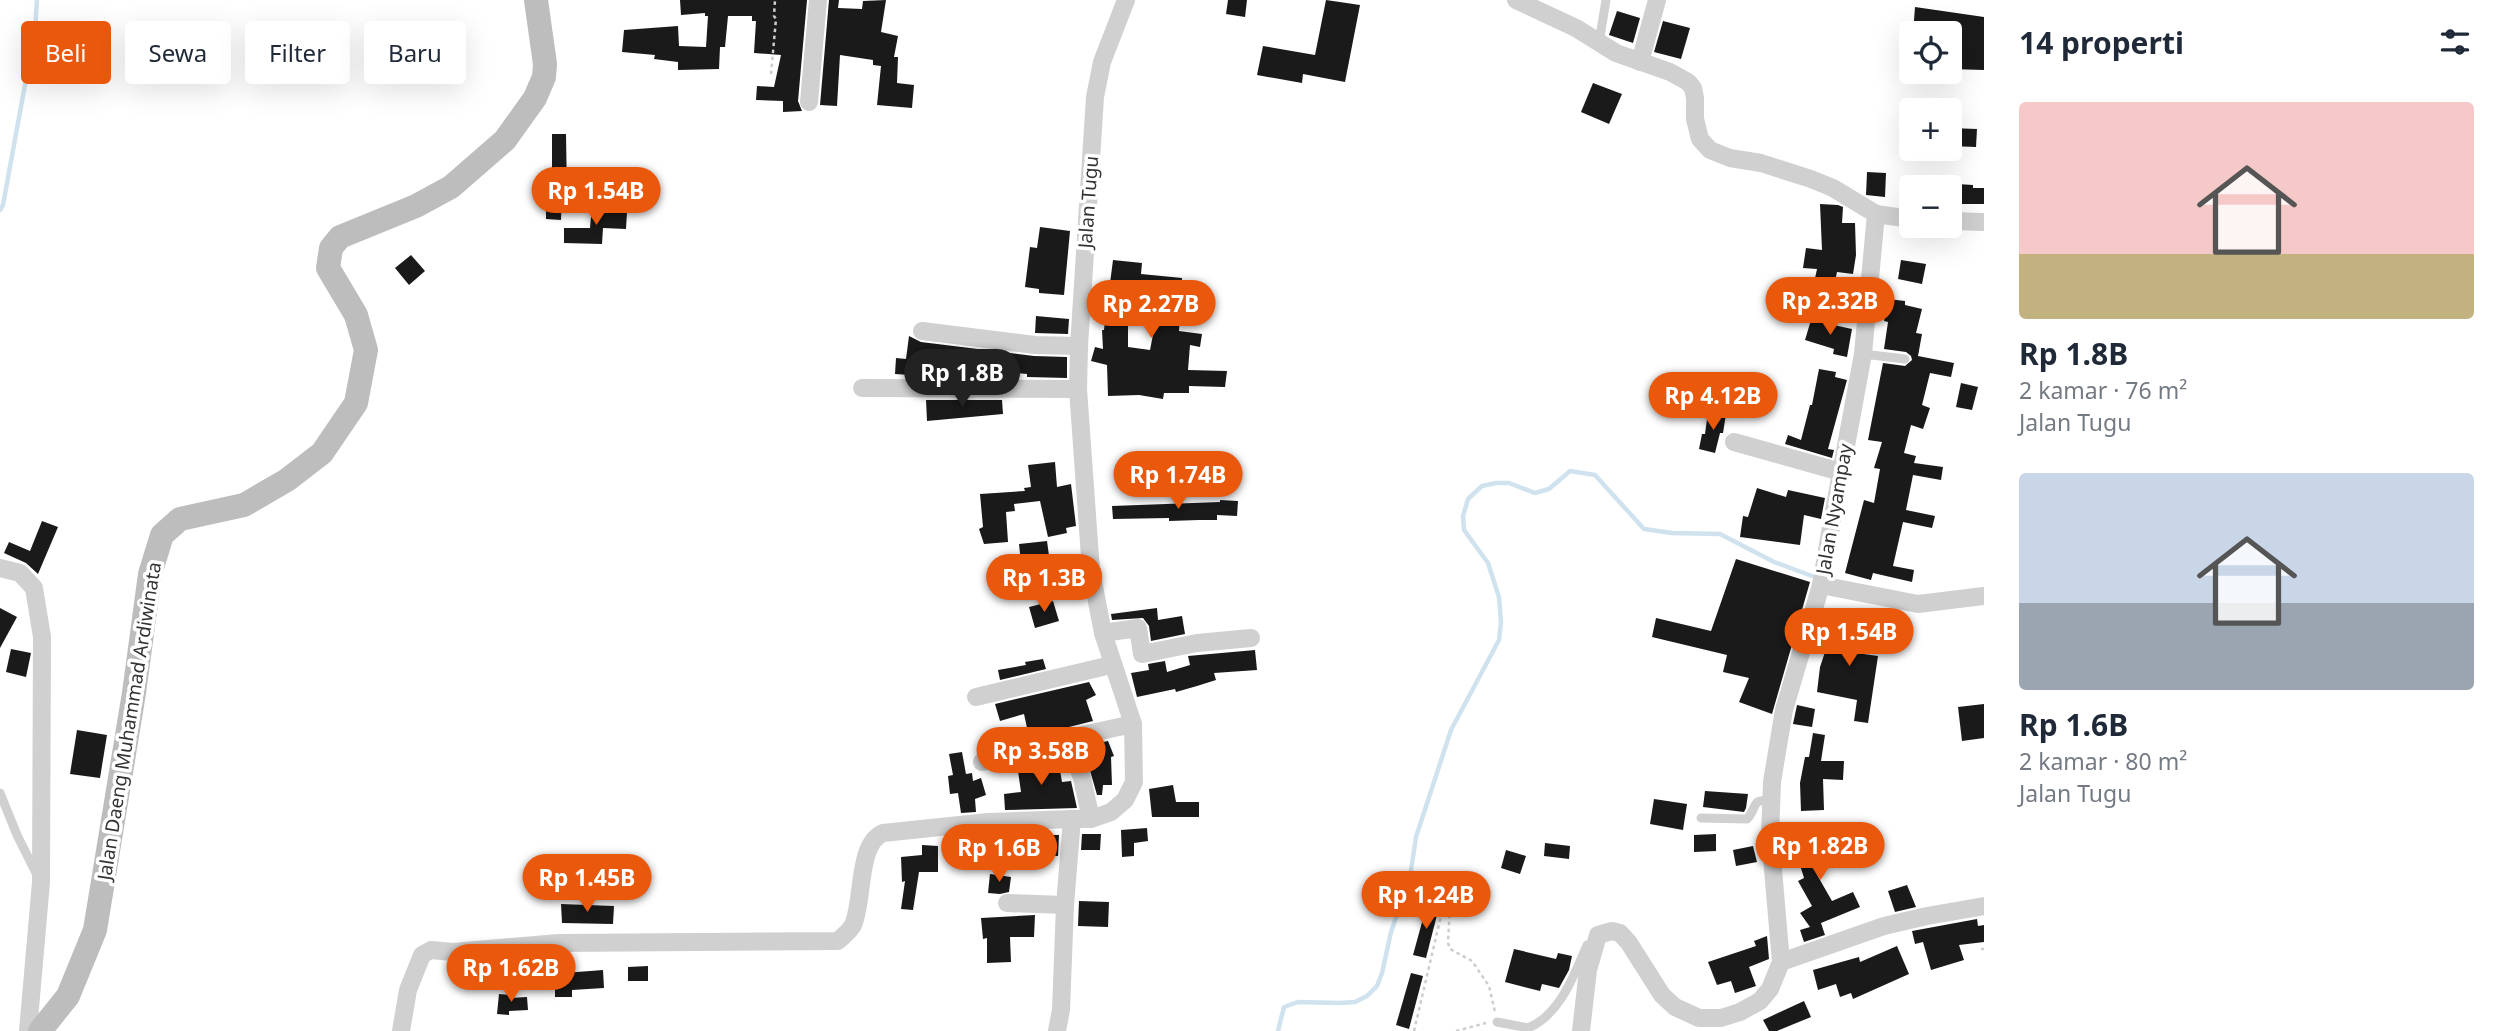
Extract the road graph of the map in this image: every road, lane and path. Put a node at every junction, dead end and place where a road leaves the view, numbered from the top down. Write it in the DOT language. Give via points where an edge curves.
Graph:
graph roads {
  1 [pos="775,0"];
  2 [pos="818,0"];
  3 [pos="1126,0"];
  4 [pos="1516,0"];
  5 [pos="1606,0"];
  6 [pos="1657,0"];
  7 [pos="539,1"];
  8 [pos="1599,43"];
  9 [pos="1640,62"];
  10 [pos="771,74"];
  11 [pos="809,102"];
  12 [pos="1876,214"];
  13 [pos="1899,217"];
  14 [pos="1962,221"];
  15 [pos="1984,222"];
  16 [pos="922,331"];
  17 [pos="1079,346"];
  18 [pos="1863,354"];
  19 [pos="1905,359"];
  20 [pos="862,388"];
  21 [pos="1078,389"];
  22 [pos="1734,442"];
  23 [pos="1841,472"];
  24 [pos="0,568"];
  25 [pos="1821,585"];
  26 [pos="1984,596"];
  27 [pos="1103,634"];
  28 [pos="1251,638"];
  29 [pos="1111,665"];
  30 [pos="976,696"];
  31 [pos="1133,724"];
  32 [pos="1068,738"];
  33 [pos="982,762"];
  34 [pos="0,793"];
  35 [pos="1771,801"];
  36 [pos="1700,818"];
  37 [pos="1072,819"];
  38 [pos="1090,819"];
  39 [pos="41,882"];
  40 [pos="1007,903"];
  41 [pos="1065,905"];
  42 [pos="1984,906"];
  43 [pos="1598,935"];
  44 [pos="1781,962"];
  45 [pos="1497,1022"];
  46 [pos="28,1031"];
  47 [pos="40,1031"];
  48 [pos="401,1031"];
  49 [pos="1057,1031"];
  50 [pos="1414,1031"];
  51 [pos="1456,1031"];
  52 [pos="1581,1031"];
  1 -- 10 [label="path"];
  2 -- 11 [label="street"];
  3 -- 17 [label="street, Jalan Tugu" via="1102,62 1095,97"];
  4 -- 8 [label="street"];
  5 -- 8 [label="lane"];
  6 -- 9 [label="street"];
  7 -- 47 [label="main road, Jalan Daeng Muhammad Ardiwinata" via="544,77 505,141 451,187 340,237 331,248 328,268 356,315 366,350 356,403 322,453 244,505 180,519 162,535 150,574 95,930 68,996"];
  8 -- 9 [label="street"];
  9 -- 12 [label="street" via="1688,82 1695,98 1700,139 1710,150 1811,178"];
  12 -- 13 [label="street"];
  12 -- 18 [label="street, Jalan Nyampay"];
  14 -- 15 [label="street"];
  16 -- 17 [label="street"];
  17 -- 21 [label="street, Jalan Tugu"];
  18 -- 19 [label="lane"];
  18 -- 23 [label="street, Jalan Nyampay"];
  20 -- 21 [label="street"];
  21 -- 27 [label="street, Jalan Tugu" via="1091,571"];
  22 -- 23 [label="street"];
  23 -- 25 [label="street, Jalan Nyampay"];
  24 -- 39 [label="street" via="20,573 34,588 42,636"];
  25 -- 26 [label="street" via="1918,604"];
  25 -- 35 [label="street, Jalan Nyampay" via="1784,710"];
  27 -- 28 [label="street" via="1138,628 1142,654"];
  27 -- 29 [label="street, Jalan Tugu"];
  29 -- 30 [label="street"];
  29 -- 31 [label="street, Jalan Tugu"];
  31 -- 32 [label="street"];
  31 -- 38 [label="street, Jalan Tugu" via="1134,782 1125,800 1111,812"];
  32 -- 33 [label="street"];
  32 -- 38 [label="street"];
  34 -- 39 [label="lane"];
  35 -- 36 [label="lane" via="1759,800 1748,820"];
  35 -- 44 [label="street, Jalan Nyampay"];
  37 -- 38 [label="street, Jalan Tugu"];
  37 -- 41 [label="street"];
  37 -- 48 [label="street, Jalan Tugu" via="988,822 874,837 852,928 838,941 558,943 430,950 422,956 408,990"];
  39 -- 46 [label="street"];
  40 -- 41 [label="street"];
  41 -- 49 [label="street"];
  42 -- 44 [label="street" via="1884,926"];
  43 -- 44 [label="street" via="1620,933 1662,995 1699,1018 1721,1018 1760,1001"];
  43 -- 45 [label="lane" via="1588,943 1569,985 1547,1017 1528,1028"];
  43 -- 52 [label="street" via="1588,970"];
  45 -- 50 [label="path" via="1489,986 1472,961 1450,949 1448,903 1444,904"];
  45 -- 51 [label="path"];
}
